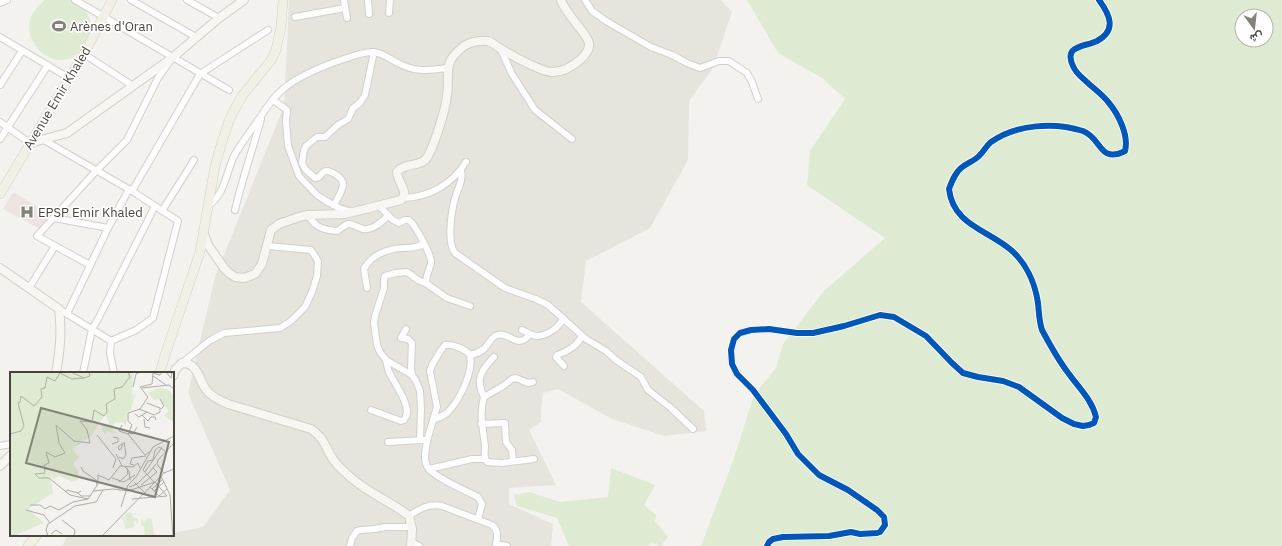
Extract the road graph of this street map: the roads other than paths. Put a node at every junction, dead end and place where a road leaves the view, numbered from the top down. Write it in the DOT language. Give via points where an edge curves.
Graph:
graph roads {
  1 [pos="7,0"];
  2 [pos="75,0"];
  3 [pos="112,0"];
  4 [pos="131,0"];
  5 [pos="187,0"];
  6 [pos="244,0"];
  7 [pos="283,0"];
  8 [pos="344,0"];
  9 [pos="368,0"];
  10 [pos="390,0"];
  11 [pos="561,0"];
  12 [pos="585,0"];
  13 [pos="1099,0"];
  14 [pos="0,3"];
  15 [pos="345,8"];
  16 [pos="389,13"];
  17 [pos="369,14"];
  18 [pos="103,17"];
  19 [pos="295,17"];
  20 [pos="219,18"];
  21 [pos="347,18"];
  22 [pos="268,30"];
  23 [pos="0,37"];
  24 [pos="196,37"];
  25 [pos="500,48"];
  26 [pos="22,51"];
  27 [pos="374,52"];
  28 [pos="84,54"];
  29 [pos="172,58"];
  30 [pos="48,65"];
  31 [pos="448,68"];
  32 [pos="200,74"];
  33 [pos="69,78"];
  34 [pos="0,85"];
  35 [pos="133,86"];
  36 [pos="229,90"];
  37 [pos="273,100"];
  38 [pos="758,100"];
  39 [pos="263,113"];
  40 [pos="0,122"];
  41 [pos="8,128"];
  42 [pos="0,139"];
  43 [pos="42,139"];
  44 [pos="572,139"];
  45 [pos="30,143"];
  46 [pos="194,160"];
  47 [pos="466,162"];
  48 [pos="96,171"];
  49 [pos="461,171"];
  50 [pos="130,190"];
  51 [pos="0,194"];
  52 [pos="404,198"];
  53 [pos="334,205"];
  54 [pos="155,206"];
  55 [pos="208,206"];
  56 [pos="379,206"];
  57 [pos="235,210"];
  58 [pos="162,211"];
  59 [pos="354,212"];
  60 [pos="308,215"];
  61 [pos="388,215"];
  62 [pos="54,218"];
  63 [pos="108,228"];
  64 [pos="204,234"];
  65 [pos="424,244"];
  66 [pos="55,246"];
  67 [pos="268,246"];
  68 [pos="90,266"];
  69 [pos="0,268"];
  70 [pos="427,284"];
  71 [pos="29,288"];
  72 [pos="367,288"];
  73 [pos="470,306"];
  74 [pos="59,309"];
  75 [pos="67,314"];
  76 [pos="563,318"];
  77 [pos="92,329"];
  78 [pos="406,329"];
  79 [pos="522,330"];
  80 [pos="530,334"];
  81 [pos="582,336"];
  82 [pos="111,341"];
  83 [pos="470,355"];
  84 [pos="494,357"];
  85 [pos="386,360"];
  86 [pos="182,363"];
  87 [pos="564,366"];
  88 [pos="56,372"];
  89 [pos="82,372"];
  90 [pos="114,372"];
  91 [pos="160,372"];
  92 [pos="174,373"];
  93 [pos="412,375"];
  94 [pos="468,376"];
  95 [pos="479,380"];
  96 [pos="533,382"];
  97 [pos="484,397"];
  98 [pos="371,410"];
  99 [pos="433,420"];
  100 [pos="481,424"];
  101 [pos="693,429"];
  102 [pos="420,440"];
  103 [pos="427,440"];
  104 [pos="388,442"];
  105 [pos="10,444"];
  106 [pos="0,446"];
  107 [pos="10,456"];
  108 [pos="485,459"];
  109 [pos="534,459"];
  110 [pos="513,461"];
  111 [pos="0,466"];
  112 [pos="429,468"];
  113 [pos="408,516"];
  114 [pos="478,519"];
  115 [pos="412,527"];
  116 [pos="36,536"];
  117 [pos="414,545"];
  118 [pos="496,545"];
  119 [pos="28,546"];
  120 [pos="350,546"];
  121 [pos="507,546"];
  122 [pos="767,546"];
  1 -- 14 [label="street"];
  2 -- 18 [label="street"];
  3 -- 18 [label="main road, Avenue Emir Khaled"];
  4 -- 24 [label="street"];
  5 -- 20 [label="street"];
  6 -- 20 [label="street"];
  7 -- 55 [label="main road" via="276,50 272,59 242,96 230,118 215,166"];
  8 -- 15 [label="street"];
  9 -- 17 [label="street"];
  10 -- 16 [label="street"];
  11 -- 25 [label="street" via="589,44 585,55 574,65 550,72"];
  12 -- 38 [label="street" via="592,11 606,21 651,47 687,63 700,68 719,61 729,61 747,73"];
  13 -- 122 [label="street" via="1107,10 1110,27 1096,41 1072,51 1070,57 1073,67 1080,76 1110,104 1124,133 1127,145 1125,152 1109,155 1085,132 1060,127 1028,127 992,142 979,156 958,171 949,189 953,206 967,222 1009,249 1025,266 1038,303 1041,326 1052,349 1090,402 1096,418 1094,423 1083,426 1074,424 1019,387 963,373 926,336 894,318 880,315 812,333 769,329 740,333 732,344 731,358 734,368 769,411 798,454 819,475 848,490 884,517 885,525 877,533 851,532 830,536 783,537 774,539"];
  15 -- 19 [label="street"];
  15 -- 21 [label="street"];
  18 -- 28 [label="main road, Avenue Emir Khaled"];
  18 -- 29 [label="street"];
  20 -- 24 [label="street"];
  22 -- 32 [label="street"];
  23 -- 26 [label="street"];
  24 -- 29 [label="street"];
  25 -- 31 [label="street" via="488,41 466,45 453,56"];
  25 -- 44 [label="street" via="512,74 535,110"];
  26 -- 30 [label="street"];
  26 -- 34 [label="street"];
  27 -- 31 [label="street" via="416,70"];
  27 -- 37 [label="street" via="347,58 313,71 286,86"];
  27 -- 53 [label="street" via="363,99 348,119 324,137 316,138 304,150 303,166 315,178 326,171 342,180 343,185"];
  28 -- 33 [label="main road, Avenue Emir Khaled"];
  28 -- 35 [label="street"];
  29 -- 32 [label="street"];
  29 -- 35 [label="street"];
  29 -- 48 [label="street" via="158,78 127,140"];
  30 -- 33 [label="street"];
  30 -- 41 [label="street"];
  31 -- 52 [label="street" via="447,98 429,155 421,163 397,172 405,192"];
  32 -- 36 [label="street"];
  32 -- 50 [label="street"];
  33 -- 45 [label="main road, Avenue Emir Khaled"];
  35 -- 43 [label="street" via="67,133"];
  37 -- 39 [label="street"];
  37 -- 53 [label="street" via="287,110 288,142 297,173 317,195"];
  39 -- 55 [label="street" via="234,157 218,198"];
  39 -- 57 [label="street"];
  40 -- 41 [label="street"];
  41 -- 42 [label="street"];
  41 -- 45 [label="street"];
  43 -- 45 [label="street"];
  43 -- 48 [label="street"];
  45 -- 51 [label="main road, Avenue Emir Khaled"];
  46 -- 58 [label="street"];
  47 -- 49 [label="street"];
  48 -- 50 [label="street"];
  48 -- 62 [label="street"];
  49 -- 52 [label="street" via="438,189 418,197"];
  49 -- 76 [label="street" via="452,217 453,251 500,285 548,305"];
  50 -- 54 [label="street"];
  50 -- 63 [label="street"];
  52 -- 56 [label="street"];
  53 -- 59 [label="street"];
  54 -- 58 [label="street"];
  54 -- 77 [label="street"];
  55 -- 64 [label="main road"];
  56 -- 59 [label="street"];
  56 -- 61 [label="street"];
  58 -- 82 [label="street" via="178,221 153,318 136,330"];
  59 -- 60 [label="street"];
  60 -- 61 [label="street" via="314,224 340,230 350,224 367,229 382,222"];
  60 -- 67 [label="street" via="279,224 271,230"];
  61 -- 65 [label="street" via="397,223 411,221"];
  62 -- 63 [label="street"];
  62 -- 66 [label="street" via="37,236"];
  63 -- 68 [label="street"];
  64 -- 67 [label="street" via="224,268 235,277 244,278 255,274 262,264"];
  64 -- 91 [label="main road"];
  65 -- 70 [label="street" via="431,257"];
  65 -- 72 [label="street" via="378,254 364,270"];
  66 -- 68 [label="street"];
  66 -- 71 [label="street"];
  67 -- 86 [label="street" via="311,250 318,261 317,276 305,307 280,328 224,333 209,341"];
  68 -- 75 [label="street"];
  69 -- 71 [label="street"];
  70 -- 73 [label="street" via="447,298"];
  70 -- 85 [label="street" via="406,272 388,274 384,279 374,323 378,348"];
  71 -- 74 [label="street"];
  74 -- 75 [label="street"];
  74 -- 88 [label="street" via="61,324"];
  75 -- 77 [label="street"];
  76 -- 80 [label="street" via="557,327 544,335"];
  76 -- 81 [label="street"];
  77 -- 82 [label="street"];
  77 -- 89 [label="street"];
  78 -- 93 [label="street" via="401,338 412,343"];
  79 -- 80 [label="street"];
  80 -- 83 [label="street" via="526,339 519,341 496,335 480,352"];
  81 -- 87 [label="street" via="569,350 556,355"];
  81 -- 101 [label="street" via="641,377 648,390"];
  82 -- 90 [label="street" via="110,353"];
  83 -- 94 [label="street"];
  83 -- 99 [label="street" via="452,345 445,345 432,364 430,371 437,407"];
  84 -- 95 [label="street"];
  85 -- 93 [label="street"];
  85 -- 98 [label="street" via="406,403 407,418 401,421"];
  86 -- 92 [label="street"];
  86 -- 113 [label="street" via="191,364 195,368 204,388 217,399 311,429 323,439 338,465 358,484"];
  93 -- 102 [label="street" via="420,391"];
  94 -- 95 [label="street"];
  94 -- 99 [label="street" via="464,388 451,408 446,414"];
  95 -- 97 [label="street"];
  96 -- 97 [label="street" via="512,379"];
  97 -- 100 [label="street"];
  99 -- 103 [label="street"];
  100 -- 108 [label="street"];
  100 -- 110 [label="street" via="505,424 506,442 512,450"];
  102 -- 103 [label="street"];
  102 -- 104 [label="street"];
  103 -- 112 [label="street" via="425,461"];
  105 -- 106 [label="street"];
  107 -- 111 [label="street"];
  108 -- 110 [label="street" via="490,463"];
  108 -- 112 [label="street" via="472,459"];
  109 -- 110 [label="street"];
  112 -- 114 [label="street" via="435,474 478,497 482,504"];
  113 -- 114 [label="street" via="435,504"];
  113 -- 115 [label="street"];
  114 -- 118 [label="street" via="496,527"];
  115 -- 117 [label="street"];
  115 -- 120 [label="street" via="357,531"];
  116 -- 119 [label="main road"];
  118 -- 121 [label="street"];
}
